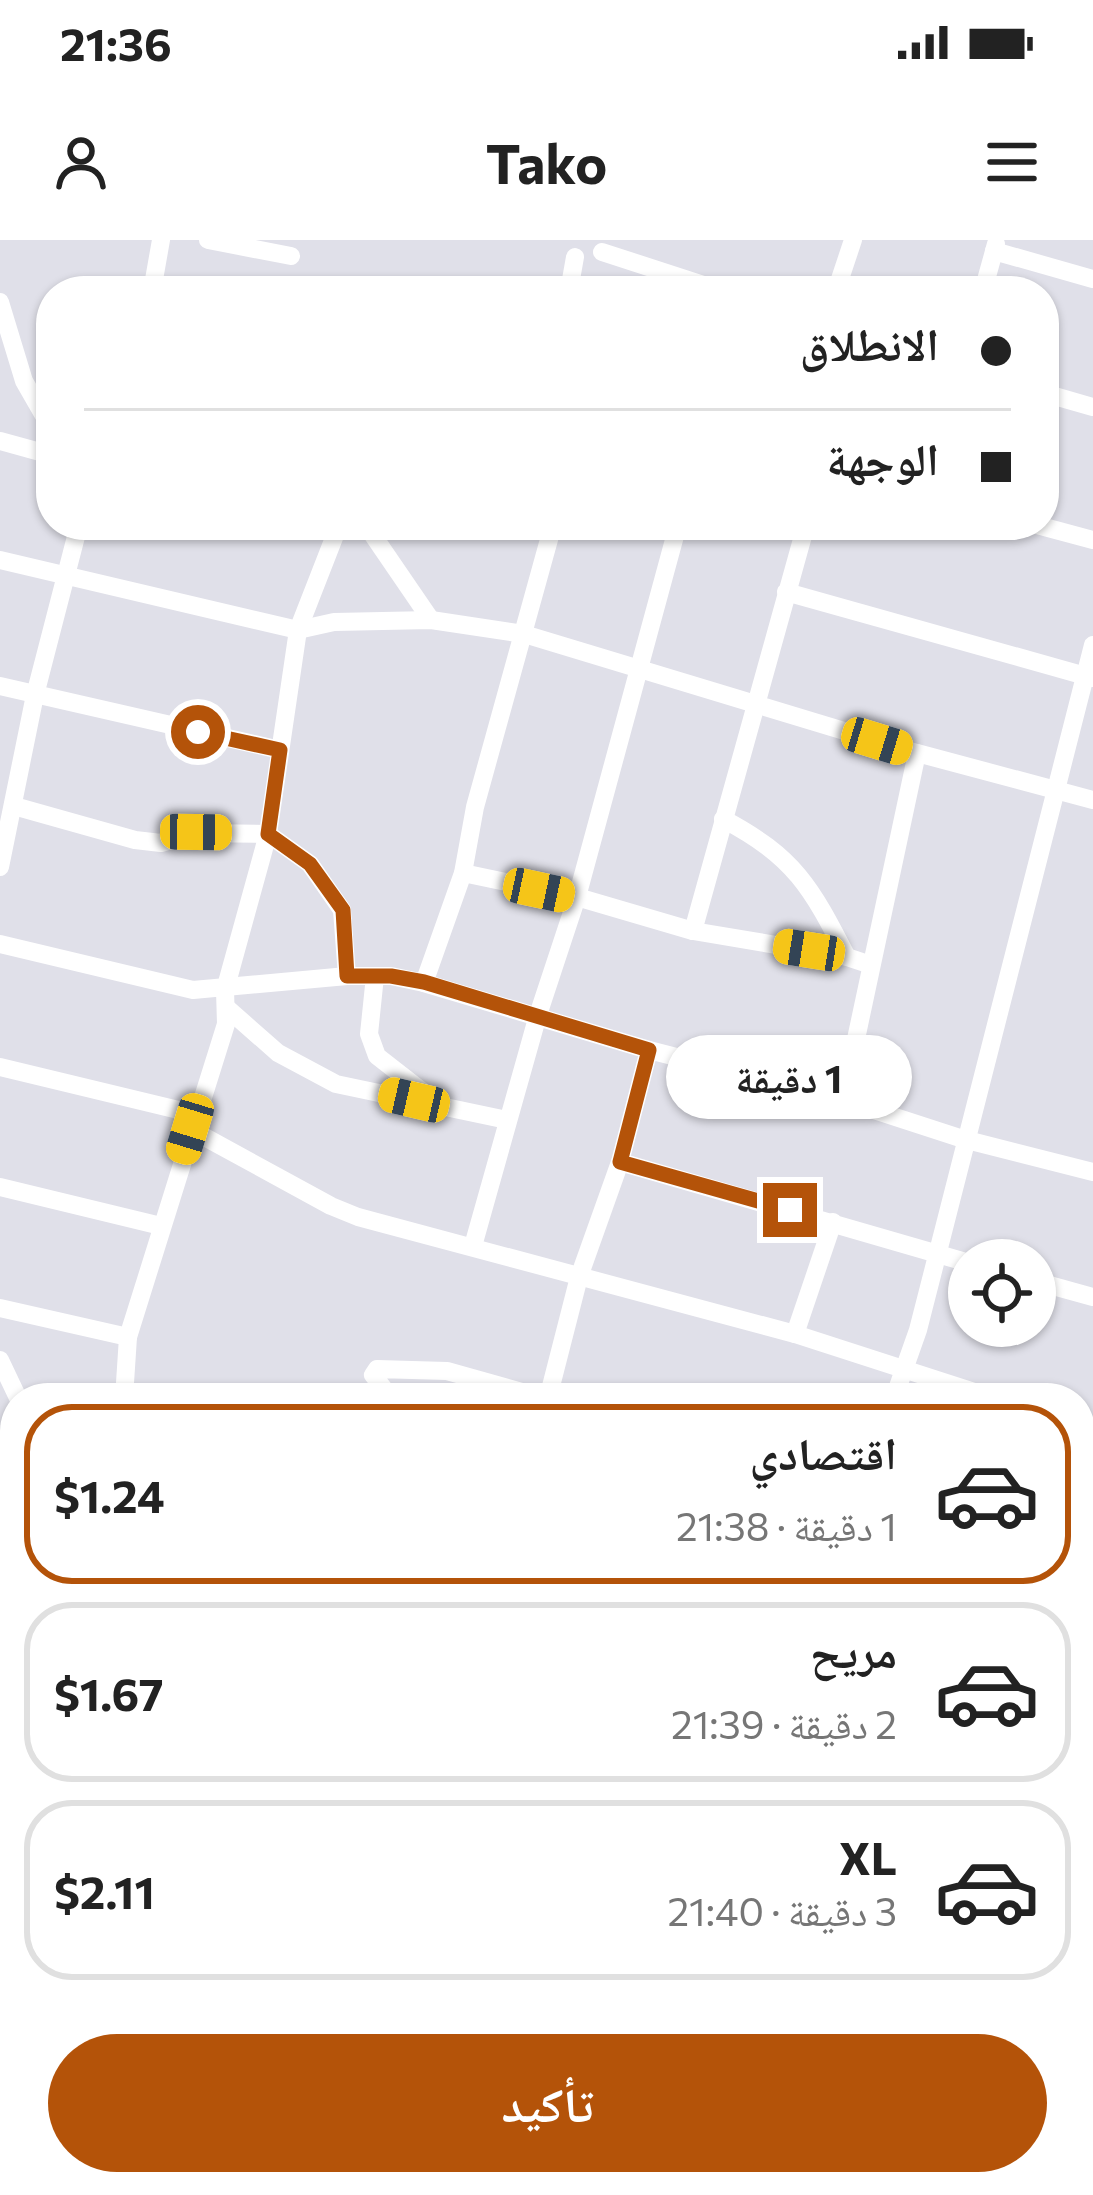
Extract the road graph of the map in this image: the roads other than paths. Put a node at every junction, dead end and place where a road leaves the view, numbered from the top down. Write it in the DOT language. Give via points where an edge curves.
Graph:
graph roads {
  1 [pos="161,240"];
  2 [pos="208,240"];
  3 [pos="853,240"];
  4 [pos="996,245"];
  5 [pos="602,252"];
  6 [pos="291,256"];
  7 [pos="575,256"];
  8 [pos="155,276"];
  9 [pos="572,276"];
  10 [pos="676,276"];
  11 [pos="841,276"];
  12 [pos="987,276"];
  13 [pos="1093,279"];
  14 [pos="0,302"];
  15 [pos="1059,397"];
  16 [pos="36,401"];
  17 [pos="1093,407"];
  18 [pos="0,441"];
  19 [pos="36,451"];
  20 [pos="1059,531"];
  21 [pos="75,540"];
  22 [pos="333,540"];
  23 [pos="376,540"];
  24 [pos="549,540"];
  25 [pos="674,540"];
  26 [pos="802,540"];
  27 [pos="1093,540"];
  28 [pos="0,560"];
  29 [pos="67,573"];
  30 [pos="786,592"];
  31 [pos="431,620"];
  32 [pos="298,630"];
  33 [pos="524,634"];
  34 [pos="1093,645"];
  35 [pos="636,669"];
  36 [pos="1089,677"];
  37 [pos="0,686"];
  38 [pos="35,695"];
  39 [pos="754,705"];
  40 [pos="280,750"];
  41 [pos="917,753"];
  42 [pos="1057,788"];
  43 [pos="1093,800"];
  44 [pos="14,806"];
  45 [pos="723,819"];
  46 [pos="268,834"];
  47 [pos="0,867"];
  48 [pos="463,874"];
  49 [pos="577,898"];
  50 [pos="693,931"];
  51 [pos="0,944"];
  52 [pos="847,957"];
  53 [pos="871,965"];
  54 [pos="347,976"];
  55 [pos="375,976"];
  56 [pos="424,982"];
  57 [pos="226,1000"];
  58 [pos="538,1015"];
  59 [pos="649,1050"];
  60 [pos="0,1067"];
  61 [pos="843,1100"];
  62 [pos="440,1105"];
  63 [pos="507,1120"];
  64 [pos="193,1122"];
  65 [pos="964,1139"];
  66 [pos="620,1162"];
  67 [pos="1093,1172"];
  68 [pos="0,1187"];
  69 [pos="833,1222"];
  70 [pos="161,1226"];
  71 [pos="473,1246"];
  72 [pos="937,1255"];
  73 [pos="948,1258"];
  74 [pos="579,1277"];
  75 [pos="1056,1287"];
  76 [pos="1093,1297"];
  77 [pos="0,1308"];
  78 [pos="795,1334"];
  79 [pos="128,1337"];
  80 [pos="904,1372"];
  81 [pos="125,1383"];
  82 [pos="379,1383"];
  83 [pos="491,1383"];
  84 [pos="550,1383"];
  85 [pos="900,1383"];
  86 [pos="942,1383"];
  1 -- 8 [label="street"];
  2 -- 6 [label="street"];
  3 -- 11 [label="street"];
  4 -- 12 [label="street"];
  4 -- 13 [label="street"];
  5 -- 10 [label="street"];
  7 -- 9 [label="street"];
  14 -- 16 [label="street"];
  15 -- 17 [label="street"];
  18 -- 19 [label="street"];
  20 -- 27 [label="street"];
  21 -- 29 [label="street"];
  22 -- 32 [label="street"];
  23 -- 31 [label="street"];
  24 -- 33 [label="street"];
  25 -- 35 [label="street"];
  26 -- 30 [label="street"];
  28 -- 29 [label="street"];
  29 -- 32 [label="street"];
  29 -- 38 [label="street"];
  30 -- 36 [label="street"];
  30 -- 39 [label="street"];
  31 -- 32 [label="street"];
  31 -- 33 [label="street"];
  32 -- 40 [label="street"];
  33 -- 35 [label="street"];
  33 -- 48 [label="street"];
  34 -- 36 [label="street"];
  35 -- 39 [label="street"];
  35 -- 49 [label="street"];
  36 -- 42 [label="street"];
  37 -- 38 [label="street"];
  38 -- 40 [label="street"];
  38 -- 44 [label="street"];
  39 -- 41 [label="street"];
  39 -- 45 [label="street"];
  40 -- 46 [label="street"];
  41 -- 42 [label="street"];
  41 -- 53 [label="street"];
  42 -- 43 [label="street"];
  42 -- 65 [label="street"];
  44 -- 46 [label="street" via="135,841"];
  44 -- 47 [label="street"];
  45 -- 50 [label="street"];
  45 -- 52 [label="street" via="793,866"];
  46 -- 54 [label="street" via="310,864 343,910"];
  46 -- 57 [label="street"];
  48 -- 49 [label="street"];
  48 -- 56 [label="street"];
  49 -- 50 [label="street"];
  49 -- 58 [label="street"];
  50 -- 52 [label="street"];
  51 -- 57 [label="street"];
  52 -- 53 [label="street"];
  53 -- 61 [label="street"];
  54 -- 55 [label="street"];
  54 -- 57 [label="street"];
  55 -- 56 [label="street"];
  55 -- 62 [label="street" via="376,1056"];
  56 -- 58 [label="street"];
  57 -- 62 [label="street" via="278,1053 337,1084"];
  57 -- 64 [label="street"];
  58 -- 59 [label="street"];
  58 -- 63 [label="street"];
  59 -- 61 [label="street"];
  59 -- 66 [label="street"];
  60 -- 64 [label="street"];
  61 -- 65 [label="street"];
  62 -- 63 [label="street"];
  63 -- 71 [label="street"];
  64 -- 70 [label="street"];
  64 -- 71 [label="street" via="331,1206"];
  65 -- 67 [label="street"];
  65 -- 72 [label="street"];
  66 -- 69 [label="street"];
  66 -- 74 [label="street"];
  68 -- 70 [label="street"];
  69 -- 72 [label="street"];
  69 -- 78 [label="street"];
  70 -- 79 [label="street"];
  71 -- 74 [label="street"];
  72 -- 73 [label="street"];
  72 -- 80 [label="street"];
  74 -- 78 [label="street"];
  74 -- 84 [label="street"];
  75 -- 76 [label="street"];
  77 -- 79 [label="street"];
  78 -- 80 [label="street"];
  79 -- 81 [label="street"];
  80 -- 85 [label="street"];
  80 -- 86 [label="street"];
  82 -- 83 [label="street" via="377,1369 447,1371"];
}
